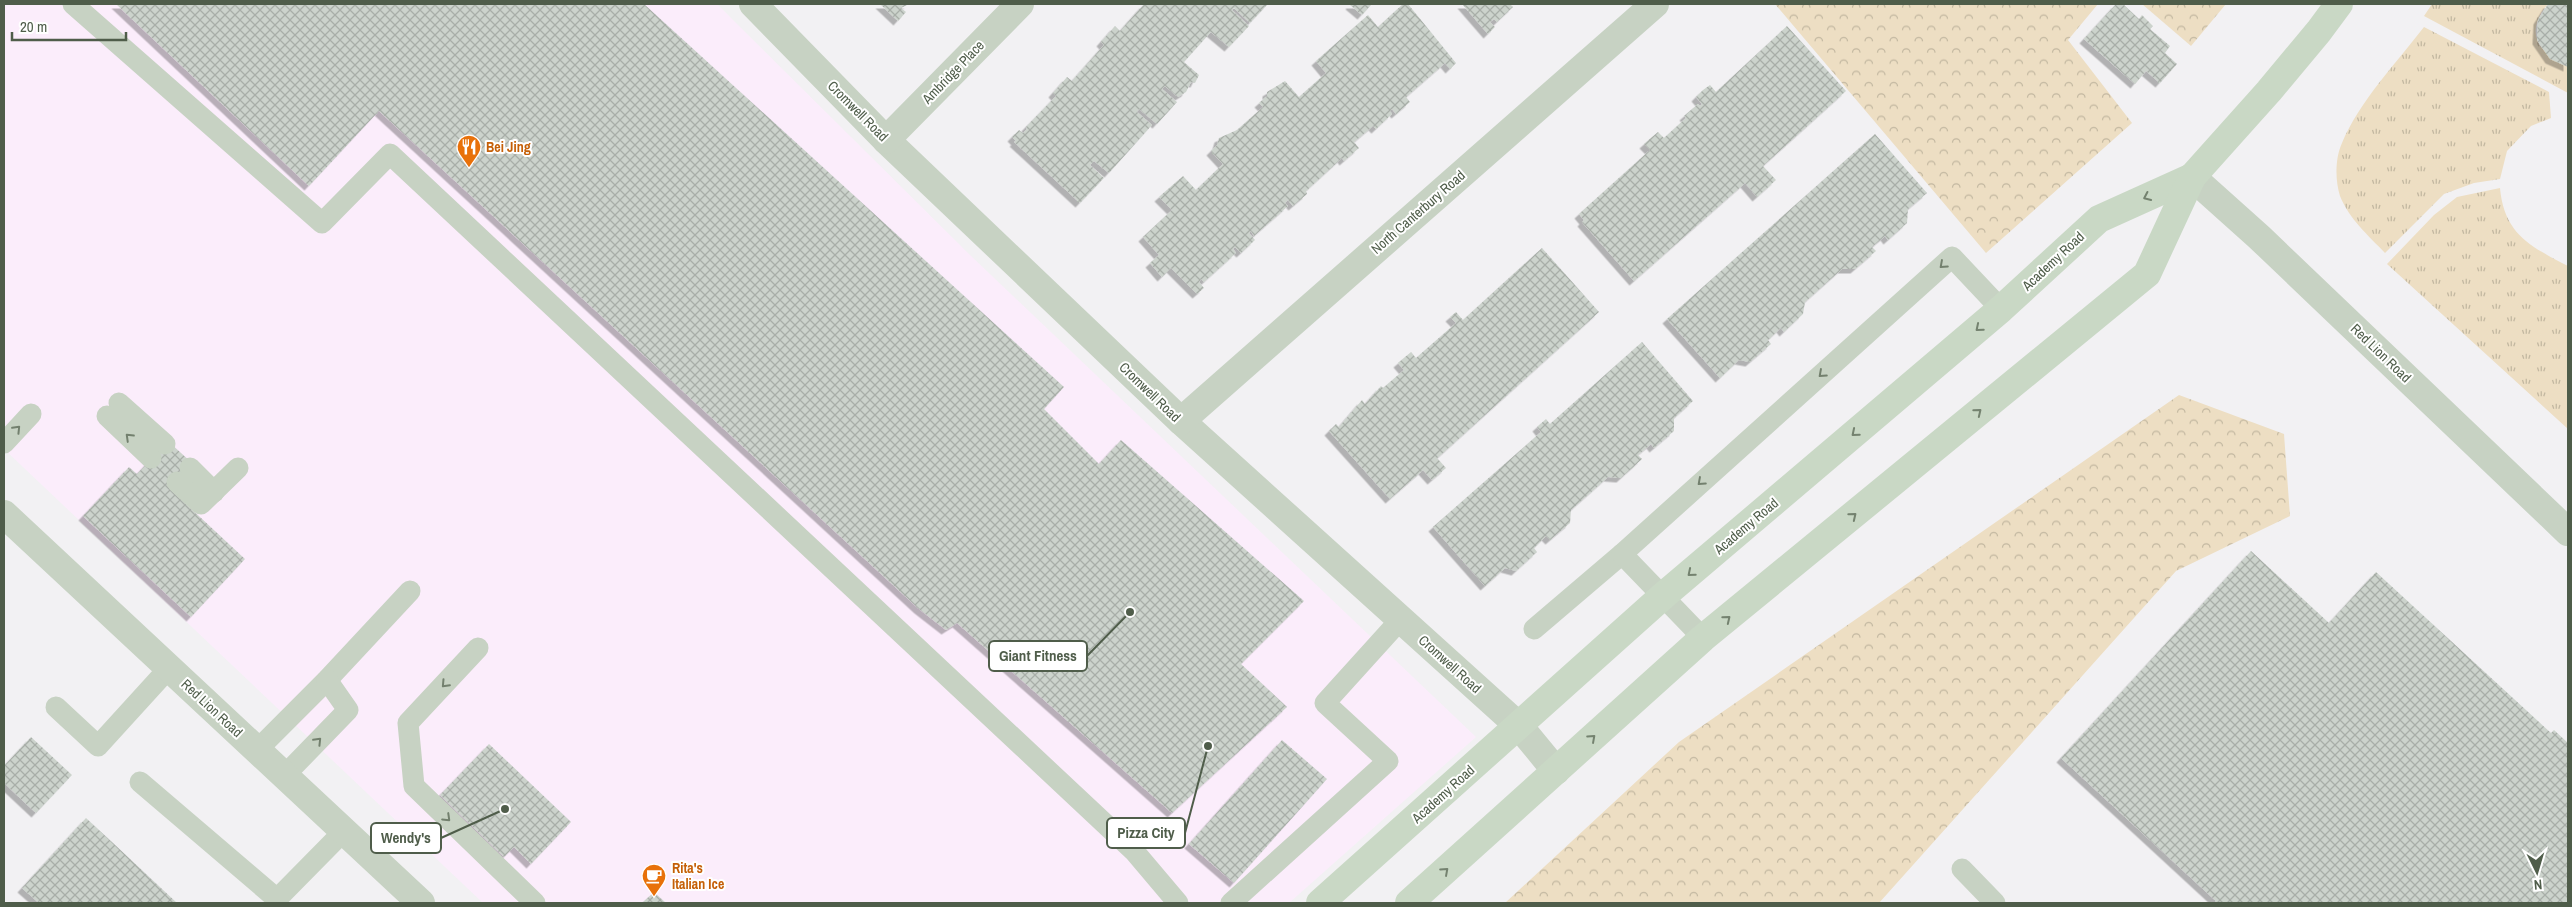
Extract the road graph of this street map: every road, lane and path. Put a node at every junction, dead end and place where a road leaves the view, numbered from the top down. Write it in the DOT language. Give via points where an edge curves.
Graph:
graph roads {
  1 [pos="73,4"];
  2 [pos="753,4"];
  3 [pos="1020,4"];
  4 [pos="1655,4"];
  5 [pos="2339,4"];
  6 [pos="886,140"];
  7 [pos="2192,177"];
  8 [pos="2001,309"];
  9 [pos="113,410"];
  10 [pos="31,414"];
  11 [pos="1181,421"];
  12 [pos="4,443"];
  13 [pos="158,451"];
  14 [pos="238,468"];
  15 [pos="183,475"];
  16 [pos="4,514"];
  17 [pos="2568,532"];
  18 [pos="1622,554"];
  19 [pos="410,591"];
  20 [pos="1663,596"];
  21 [pos="1401,619"];
  22 [pos="1534,629"];
  23 [pos="1704,638"];
  24 [pos="478,648"];
  25 [pos="169,668"];
  26 [pos="327,680"];
  27 [pos="56,707"];
  28 [pos="1519,726"];
  29 [pos="257,750"];
  30 [pos="1556,771"];
  31 [pos="284,776"];
  32 [pos="140,782"];
  33 [pos="344,831"];
  34 [pos="1962,869"];
  35 [pos="421,903"];
  36 [pos="535,903"];
  37 [pos="1178,903"];
  38 [pos="1232,903"];
  39 [pos="1320,903"];
  40 [pos="1409,903"];
  41 [pos="1995,903"];
  1 -- 37 [label="lane" via="322,223 390,154 1134,851"];
  2 -- 6 [label="street, Cromwell Road"];
  3 -- 6 [label="street, Ambridge Place"];
  4 -- 11 [label="street, North Canterbury Road"];
  5 -- 7 [label="main road, Academy Road" via="2269,91"];
  6 -- 11 [label="street, Cromwell Road"];
  7 -- 8 [label="main road, Academy Road, one-way" via="2099,220"];
  7 -- 17 [label="street, Red Lion Road" via="2259,236"];
  23 -- 7 [label="main road, Academy Road, one-way" via="2147,274"];
  8 -- 18 [label="lane, one-way" via="1952,257"];
  8 -- 20 [label="main road, Academy Road, one-way"];
  13 -- 9 [label="lane, one-way"];
  12 -- 10 [label="lane, one-way"];
  11 -- 21 [label="street, Cromwell Road"];
  14 -- 15 [label="lane" via="208,498"];
  16 -- 25 [label="street, Red Lion Road"];
  18 -- 20 [label="lane"];
  18 -- 22 [label="lane"];
  19 -- 26 [label="lane"];
  20 -- 23 [label="lane"];
  20 -- 28 [label="main road, Academy Road"];
  21 -- 28 [label="street, Cromwell Road"];
  21 -- 38 [label="lane" via="1325,704 1388,761"];
  30 -- 23 [label="main road, Academy Road, one-way"];
  24 -- 36 [label="lane, one-way" via="408,723 414,786"];
  25 -- 27 [label="lane" via="98,746"];
  25 -- 29 [label="street, Red Lion Road"];
  26 -- 29 [label="lane"];
  31 -- 26 [label="lane, one-way" via="348,710"];
  28 -- 30 [label="street, Cromwell Road"];
  28 -- 39 [label="main road, Academy Road"];
  29 -- 31 [label="street, Red Lion Road"];
  40 -- 30 [label="main road, Academy Road, one-way"];
  31 -- 33 [label="street, Red Lion Road"];
  32 -- 33 [label="lane" via="277,899"];
  33 -- 35 [label="street, Red Lion Road"];
  34 -- 41 [label="lane"];
}
